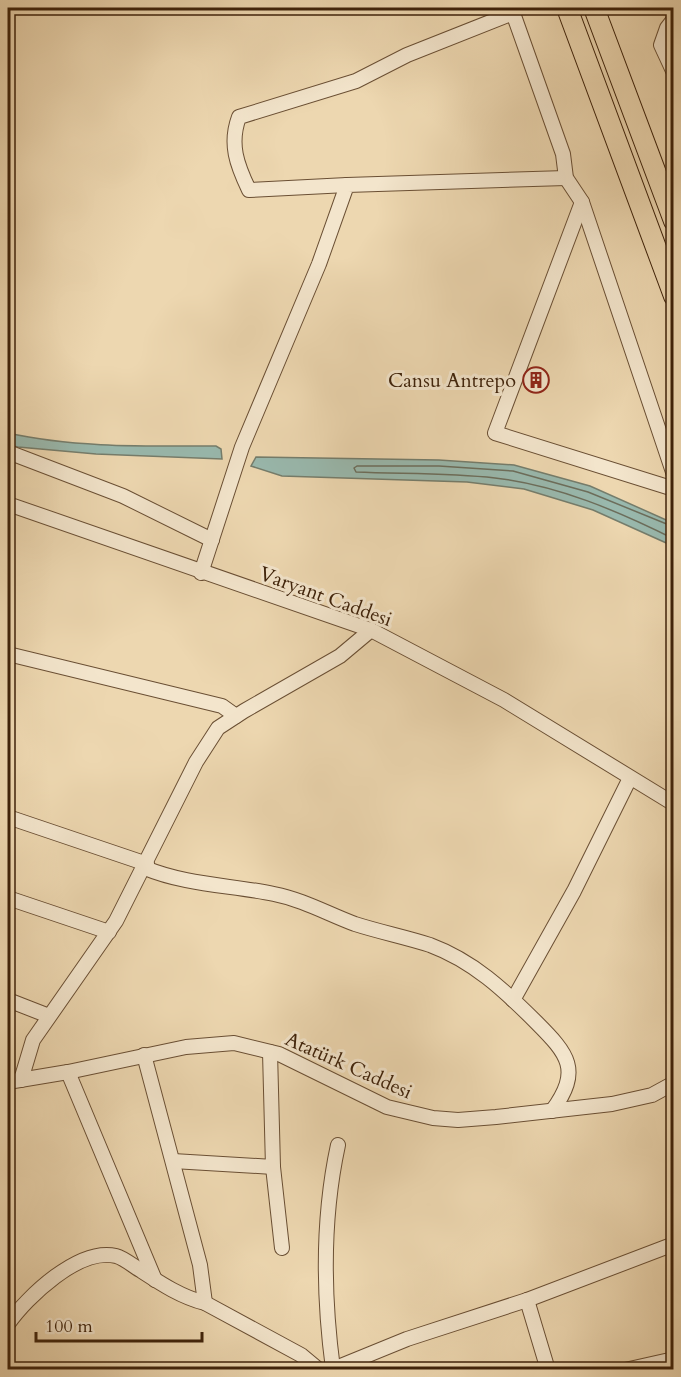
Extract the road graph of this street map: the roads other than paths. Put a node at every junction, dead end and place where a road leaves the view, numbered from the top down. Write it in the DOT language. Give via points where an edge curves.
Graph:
graph roads {
  1 [pos="567,8"];
  2 [pos="594,8"];
  3 [pos="674,19"];
  4 [pos="674,73"];
  5 [pos="566,178"];
  6 [pos="347,184"];
  7 [pos="582,202"];
  8 [pos="674,221"];
  9 [pos="674,296"];
  10 [pos="8,452"];
  11 [pos="674,475"];
  12 [pos="674,489"];
  13 [pos="8,504"];
  14 [pos="212,540"];
  15 [pos="201,573"];
  16 [pos="371,630"];
  17 [pos="8,654"];
  18 [pos="237,716"];
  19 [pos="630,778"];
  20 [pos="674,804"];
  21 [pos="8,818"];
  22 [pos="146,866"];
  23 [pos="8,898"];
  24 [pos="109,932"];
  25 [pos="8,1000"];
  26 [pos="513,1000"];
  27 [pos="49,1016"];
  28 [pos="270,1052"];
  29 [pos="144,1055"];
  30 [pos="68,1072"];
  31 [pos="14,1081"];
  32 [pos="674,1083"];
  33 [pos="552,1111"];
  34 [pos="338,1145"];
  35 [pos="174,1161"];
  36 [pos="273,1167"];
  37 [pos="674,1244"];
  38 [pos="282,1248"];
  39 [pos="155,1280"];
  40 [pos="527,1300"];
  41 [pos="205,1303"];
  42 [pos="8,1324"];
  43 [pos="674,1359"];
  44 [pos="328,1369"];
  45 [pos="548,1370"];
  46 [pos="625,1370"];
  1 -- 9 [label="highway"];
  2 -- 8 [label="highway"];
  3 -- 4 [label="street" via="661,45"];
  5 -- 6 [label="street"];
  5 -- 6 [label="street" via="563,154 513,14 407,55 356,81 239,117 233,133 236,164 249,190"];
  5 -- 7 [label="street"];
  6 -- 14 [label="street" via="319,264 242,447"];
  7 -- 11 [label="street"];
  7 -- 12 [label="street" via="495,434"];
  10 -- 14 [label="street" via="123,496"];
  13 -- 15 [label="street, Varyant Caddesi"];
  14 -- 15 [label="street"];
  15 -- 16 [label="street, Varyant Caddesi"];
  16 -- 18 [label="street" via="340,656"];
  16 -- 19 [label="street, Varyant Caddesi" via="504,700"];
  17 -- 18 [label="street" via="222,706"];
  18 -- 22 [label="street" via="218,728 196,762"];
  19 -- 20 [label="street, Varyant Caddesi"];
  19 -- 26 [label="street" via="574,891"];
  21 -- 22 [label="street"];
  22 -- 24 [label="street"];
  22 -- 26 [label="street" via="169,878 292,898 354,923 431,946 476,969"];
  23 -- 24 [label="street"];
  24 -- 27 [label="street"];
  25 -- 27 [label="street"];
  26 -- 33 [label="street" via="565,1056 568,1086"];
  27 -- 31 [label="street"];
  28 -- 29 [label="street, Atatürk Caddesi" via="219,1043"];
  28 -- 33 [label="street, Atatürk Caddesi" via="368,1100 400,1111 458,1120"];
  28 -- 36 [label="street"];
  29 -- 30 [label="street, Atatürk Caddesi"];
  29 -- 35 [label="street"];
  30 -- 31 [label="street, Atatürk Caddesi"];
  30 -- 39 [label="street"];
  32 -- 33 [label="street, Atatürk Caddesi" via="636,1100"];
  34 -- 44 [label="street" via="331,1179 326,1248"];
  35 -- 36 [label="street"];
  35 -- 41 [label="street" via="200,1265"];
  36 -- 38 [label="street"];
  37 -- 40 [label="street"];
  39 -- 41 [label="street" via="190,1300"];
  39 -- 42 [label="street" via="116,1256 95,1257 54,1277 23,1303"];
  40 -- 44 [label="street"];
  40 -- 45 [label="street"];
  41 -- 44 [label="street"];
  43 -- 46 [label="street"];
}
